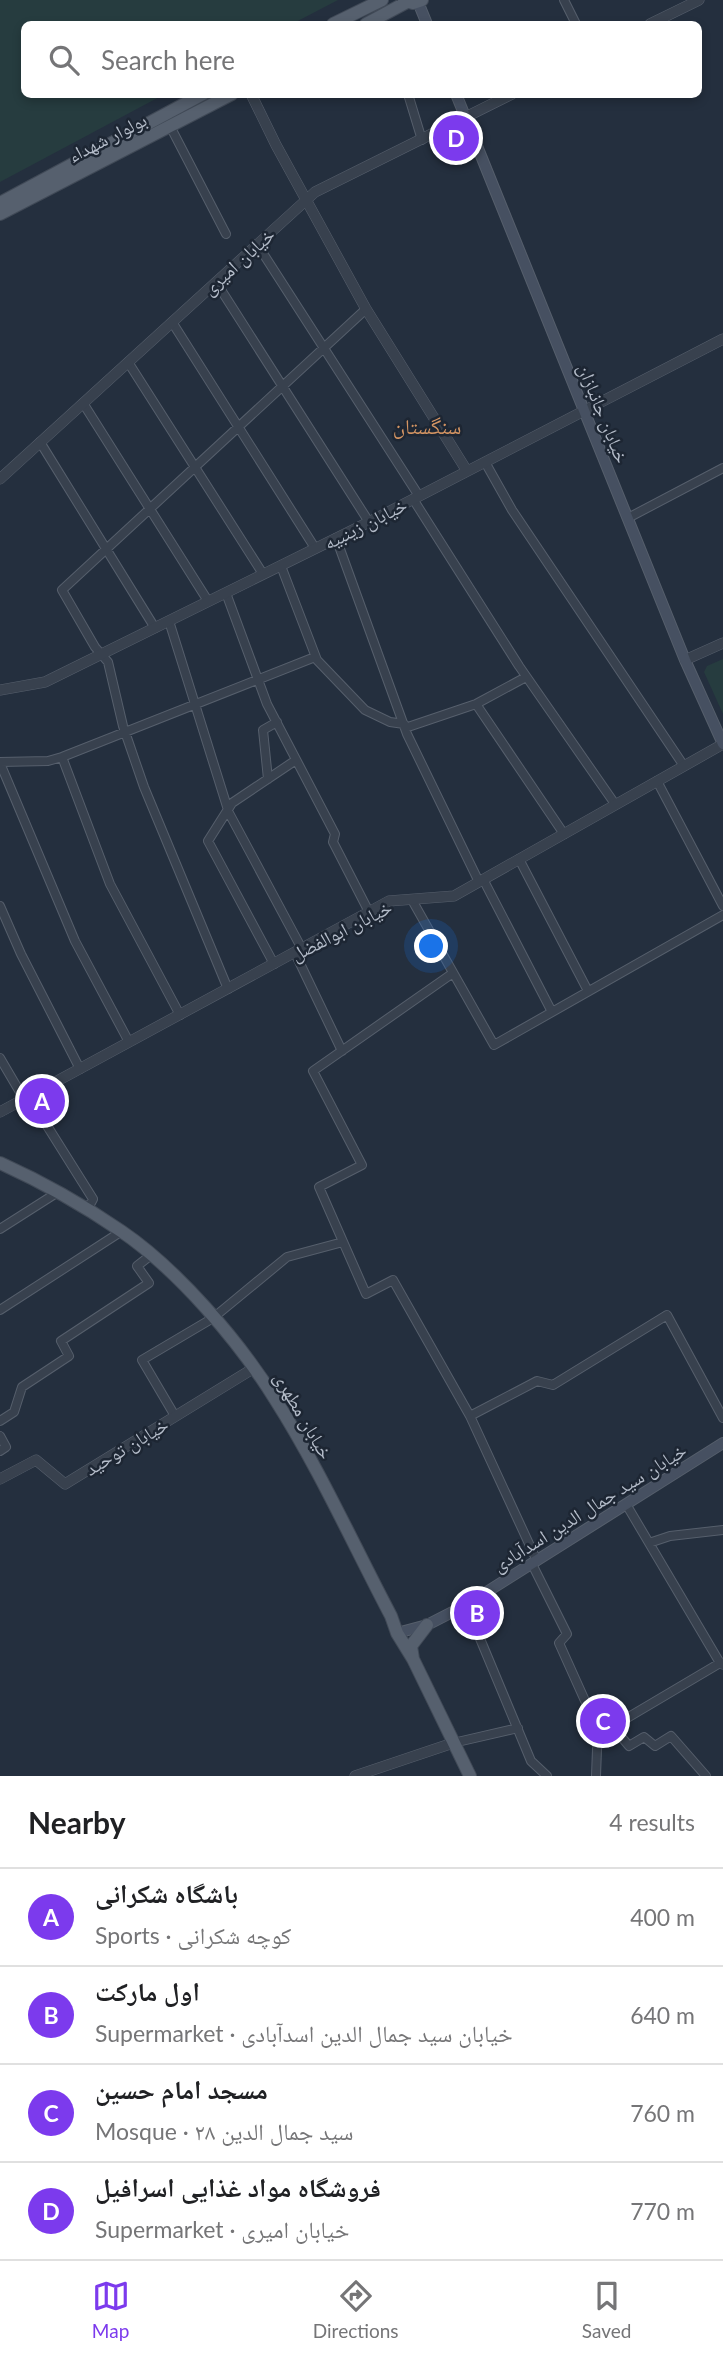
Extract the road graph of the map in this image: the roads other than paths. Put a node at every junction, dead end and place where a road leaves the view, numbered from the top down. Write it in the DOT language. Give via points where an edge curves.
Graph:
graph roads {
  1 [pos="382,0"];
  2 [pos="564,0"];
  3 [pos="699,0"];
  4 [pos="413,1"];
  5 [pos="363,9"];
  6 [pos="386,20"];
  7 [pos="339,21"];
  8 [pos="371,21"];
  9 [pos="425,21"];
  10 [pos="574,21"];
  11 [pos="656,21"];
  12 [pos="196,98"];
  13 [pos="224,98"];
  14 [pos="253,98"];
  15 [pos="409,98"];
  16 [pos="458,98"];
  17 [pos="504,98"];
  18 [pos="465,118"];
  19 [pos="170,126"];
  20 [pos="422,139"];
  21 [pos="306,200"];
  22 [pos="0,203"];
  23 [pos="0,214"];
  24 [pos="226,234"];
  25 [pos="257,244"];
  26 [pos="216,282"];
  27 [pos="366,309"];
  28 [pos="172,322"];
  29 [pos="723,339"];
  30 [pos="324,348"];
  31 [pos="128,362"];
  32 [pos="283,386"];
  33 [pos="83,403"];
  34 [pos="584,411"];
  35 [pos="238,427"];
  36 [pos="40,442"];
  37 [pos="485,462"];
  38 [pos="195,467"];
  39 [pos="723,468"];
  40 [pos="467,471"];
  41 [pos="0,479"];
  42 [pos="416,497"];
  43 [pos="150,508"];
  44 [pos="628,517"];
  45 [pos="369,522"];
  46 [pos="335,538"];
  47 [pos="315,548"];
  48 [pos="106,549"];
  49 [pos="281,565"];
  50 [pos="263,574"];
  51 [pos="226,593"];
  52 [pos="208,601"];
  53 [pos="169,621"];
  54 [pos="155,628"];
  55 [pos="723,643"];
  56 [pos="101,655"];
  57 [pos="315,657"];
  58 [pos="685,660"];
  59 [pos="526,677"];
  60 [pos="258,680"];
  61 [pos="0,690"];
  62 [pos="195,704"];
  63 [pos="476,704"];
  64 [pos="277,722"];
  65 [pos="405,726"];
  66 [pos="126,732"];
  67 [pos="723,744"];
  68 [pos="62,757"];
  69 [pos="296,760"];
  70 [pos="0,763"];
  71 [pos="684,765"];
  72 [pos="268,779"];
  73 [pos="657,781"];
  74 [pos="615,804"];
  75 [pos="228,808"];
  76 [pos="564,834"];
  77 [pos="519,859"];
  78 [pos="481,880"];
  79 [pos="412,900"];
  80 [pos="0,906"];
  81 [pos="723,906"];
  82 [pos="369,912"];
  83 [pos="723,915"];
  84 [pos="298,951"];
  85 [pos="274,964"];
  86 [pos="453,973"];
  87 [pos="228,989"];
  88 [pos="588,991"];
  89 [pos="552,1012"];
  90 [pos="180,1015"];
  91 [pos="129,1042"];
  92 [pos="342,1051"];
  93 [pos="0,1058"];
  94 [pos="80,1069"];
  95 [pos="27,1098"];
  96 [pos="0,1112"];
  97 [pos="0,1163"];
  98 [pos="58,1192"];
  99 [pos="87,1210"];
  100 [pos="0,1229"];
  101 [pos="122,1231"];
  102 [pos="343,1242"];
  103 [pos="151,1255"];
  104 [pos="0,1310"];
  105 [pos="213,1318"];
  106 [pos="254,1368"];
  107 [pos="176,1416"];
  108 [pos="470,1416"];
  109 [pos="723,1418"];
  110 [pos="0,1421"];
  111 [pos="0,1436"];
  112 [pos="723,1443"];
  113 [pos="0,1451"];
  114 [pos="0,1479"];
  115 [pos="626,1504"];
  116 [pos="723,1530"];
  117 [pos="649,1543"];
  118 [pos="534,1563"];
  119 [pos="466,1605"];
  120 [pos="427,1625"];
  121 [pos="400,1634"];
  122 [pos="412,1656"];
  123 [pos="722,1663"];
  124 [pos="612,1727"];
  125 [pos="518,1728"];
  126 [pos="600,1734"];
  127 [pos="453,1743"];
  128 [pos="355,1776"];
  129 [pos="470,1776"];
  130 [pos="547,1776"];
  131 [pos="596,1776"];
  132 [pos="706,1776"];
  1 -- 5 [label="main road"];
  2 -- 10 [label="street"];
  3 -- 11 [label="street"];
  4 -- 6 [label="main road"];
  4 -- 9 [label="main road"];
  5 -- 7 [label="main road"];
  5 -- 8 [label="main road" via="373,12"];
  12 -- 22 [label="main road, بولوار شهداء"];
  13 -- 19 [label="main road, بولوار شهداء"];
  14 -- 21 [label="street"];
  15 -- 20 [label="street"];
  16 -- 18 [label="main road, خیابان جانبازان"];
  17 -- 18 [label="street, خیابان امیری"];
  18 -- 20 [label="street, خیابان امیری"];
  18 -- 34 [label="main road, خیابان جانبازان"];
  19 -- 23 [label="main road, بولوار شهداء"];
  19 -- 24 [label="street"];
  20 -- 21 [label="street, خیابان امیری"];
  21 -- 25 [label="street, خیابان امیری"];
  21 -- 27 [label="street"];
  25 -- 26 [label="street, خیابان امیری"];
  25 -- 30 [label="street"];
  26 -- 28 [label="street, خیابان امیری"];
  26 -- 32 [label="street"];
  27 -- 30 [label="street"];
  27 -- 40 [label="street"];
  28 -- 31 [label="street, خیابان امیری"];
  28 -- 35 [label="street"];
  29 -- 34 [label="street, خیابان زینبیه"];
  30 -- 32 [label="street"];
  30 -- 42 [label="street"];
  31 -- 33 [label="street, خیابان امیری"];
  31 -- 38 [label="street"];
  32 -- 35 [label="street"];
  32 -- 45 [label="street"];
  33 -- 36 [label="street, خیابان امیری"];
  33 -- 43 [label="street"];
  34 -- 37 [label="street, خیابان زینبیه"];
  34 -- 44 [label="main road, خیابان جانبازان"];
  35 -- 38 [label="street"];
  35 -- 47 [label="street"];
  36 -- 41 [label="street, خیابان امیری"];
  36 -- 48 [label="street"];
  37 -- 40 [label="street, خیابان زینبیه"];
  37 -- 71 [label="street" via="512,510"];
  38 -- 43 [label="street"];
  38 -- 50 [label="street"];
  39 -- 44 [label="street"];
  40 -- 42 [label="street, خیابان زینبیه"];
  42 -- 45 [label="street, خیابان زینبیه"];
  42 -- 59 [label="street"];
  43 -- 48 [label="street"];
  43 -- 52 [label="street"];
  44 -- 58 [label="main road, خیابان جانبازان"];
  45 -- 46 [label="street, خیابان زینبیه"];
  46 -- 47 [label="street, خیابان زینبیه"];
  46 -- 65 [label="street"];
  47 -- 49 [label="street, خیابان زینبیه"];
  48 -- 54 [label="street"];
  48 -- 56 [label="street" via="62,590"];
  49 -- 50 [label="street, خیابان زینبیه"];
  49 -- 57 [label="street"];
  50 -- 51 [label="street, خیابان زینبیه"];
  51 -- 52 [label="street, خیابان زینبیه"];
  51 -- 60 [label="street"];
  52 -- 53 [label="street, خیابان زینبیه"];
  53 -- 54 [label="street, خیابان زینبیه"];
  53 -- 62 [label="street"];
  54 -- 56 [label="street, خیابان زینبیه"];
  55 -- 58 [label="street"];
  56 -- 61 [label="street, خیابان زینبیه" via="45,682"];
  56 -- 66 [label="street" via="108,662"];
  57 -- 60 [label="street"];
  57 -- 65 [label="street" via="365,710"];
  58 -- 67 [label="main road, خیابان جانبازان"];
  59 -- 63 [label="street"];
  59 -- 74 [label="street"];
  60 -- 62 [label="street"];
  60 -- 64 [label="street"];
  62 -- 66 [label="street"];
  62 -- 75 [label="street"];
  63 -- 65 [label="street"];
  63 -- 76 [label="street"];
  64 -- 69 [label="street"];
  64 -- 72 [label="street" via="263,730"];
  65 -- 78 [label="street"];
  66 -- 68 [label="street"];
  66 -- 87 [label="street" via="144,787"];
  67 -- 71 [label="street, خیابان ابوالفضل"];
  68 -- 70 [label="street"];
  68 -- 90 [label="street" via="110,884"];
  69 -- 72 [label="street"];
  69 -- 82 [label="street"];
  70 -- 91 [label="street" via="75,941"];
  71 -- 73 [label="street, خیابان ابوالفضل"];
  72 -- 75 [label="street"];
  73 -- 74 [label="street, خیابان ابوالفضل"];
  73 -- 81 [label="street"];
  74 -- 76 [label="street, خیابان ابوالفضل"];
  75 -- 84 [label="street"];
  75 -- 85 [label="street" via="208,841"];
  76 -- 77 [label="street, خیابان ابوالفضل"];
  77 -- 78 [label="street, خیابان ابوالفضل"];
  77 -- 88 [label="street"];
  78 -- 79 [label="street, خیابان ابوالفضل" via="454,895"];
  78 -- 89 [label="street"];
  79 -- 82 [label="street, خیابان ابوالفضل" via="389,901"];
  79 -- 86 [label="street"];
  80 -- 94 [label="street"];
  82 -- 84 [label="street, خیابان ابوالفضل"];
  83 -- 88 [label="street"];
  84 -- 85 [label="street, خیابان ابوالفضل"];
  84 -- 92 [label="street"];
  85 -- 87 [label="street, خیابان ابوالفضل"];
  86 -- 89 [label="street" via="494,1045"];
  86 -- 92 [label="street"];
  87 -- 90 [label="street, خیابان ابوالفضل"];
  88 -- 89 [label="street"];
  90 -- 91 [label="street, خیابان ابوالفضل"];
  91 -- 94 [label="street, خیابان ابوالفضل"];
  92 -- 102 [label="street" via="313,1071 362,1165 319,1187"];
  93 -- 95 [label="street"];
  94 -- 95 [label="street, خیابان ابوالفضل"];
  95 -- 96 [label="street, خیابان ابوالفضل"];
  95 -- 99 [label="street" via="93,1199"];
  97 -- 98 [label="main road, خیابان مطهری"];
  98 -- 99 [label="main road, خیابان مطهری"];
  98 -- 100 [label="street"];
  99 -- 101 [label="main road, خیابان مطهری"];
  101 -- 103 [label="main road, خیابان مطهری"];
  101 -- 104 [label="street"];
  102 -- 105 [label="street" via="287,1257"];
  102 -- 108 [label="street" via="366,1294 393,1280"];
  103 -- 105 [label="main road, خیابان مطهری"];
  103 -- 110 [label="street" via="137,1266 149,1283 61,1342 69,1356 22,1387 14,1412"];
  105 -- 106 [label="main road, خیابان مطهری"];
  105 -- 107 [label="street" via="142,1360"];
  106 -- 107 [label="street, خیابان توحید"];
  106 -- 121 [label="main road, خیابان مطهری" via="292,1427"];
  107 -- 114 [label="street, خیابان توحید" via="65,1484 36,1460"];
  108 -- 109 [label="street" via="537,1381 553,1385 667,1315"];
  108 -- 118 [label="street"];
  111 -- 113 [label="street" via="6,1447"];
  112 -- 115 [label="main road, خیابان سید جمال الدین اسدآبادی"];
  115 -- 117 [label="street"];
  115 -- 118 [label="main road, خیابان سید جمال الدین اسدآبادی"];
  116 -- 117 [label="street"];
  117 -- 123 [label="street"];
  118 -- 119 [label="main road, خیابان سید جمال الدین اسدآبادی"];
  118 -- 126 [label="street" via="567,1633 559,1643"];
  119 -- 120 [label="main road, خیابان سید جمال الدین اسدآبادی"];
  119 -- 125 [label="street"];
  120 -- 121 [label="main road"];
  120 -- 122 [label="main road" via="411,1646"];
  121 -- 122 [label="main road"];
  122 -- 127 [label="main road"];
  123 -- 124 [label="street"];
  124 -- 126 [label="street"];
  124 -- 132 [label="street" via="629,1746 644,1737 655,1746 671,1736"];
  125 -- 127 [label="street"];
  125 -- 130 [label="street" via="531,1761"];
  126 -- 131 [label="street"];
  127 -- 128 [label="street"];
  127 -- 129 [label="main road"];
}
